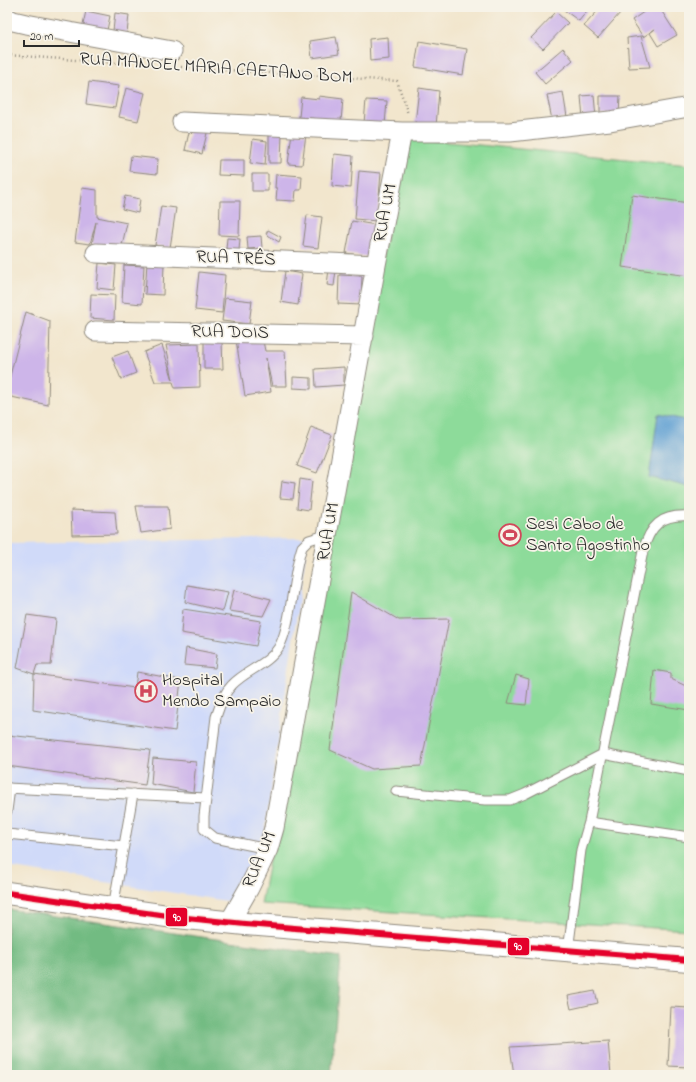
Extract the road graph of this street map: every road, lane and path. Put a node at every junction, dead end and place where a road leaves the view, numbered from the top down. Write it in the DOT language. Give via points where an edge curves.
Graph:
graph roads {
  1 [pos="7,18"];
  2 [pos="7,55"];
  3 [pos="175,59"];
  4 [pos="139,64"];
  5 [pos="689,92"];
  6 [pos="405,108"];
  7 [pos="682,109"];
  8 [pos="182,122"];
  9 [pos="402,132"];
  10 [pos="96,254"];
  11 [pos="376,265"];
  12 [pos="95,331"];
  13 [pos="364,336"];
  14 [pos="689,516"];
  15 [pos="329,534"];
  16 [pos="603,754"];
  17 [pos="689,771"];
  18 [pos="9,788"];
  19 [pos="396,791"];
  20 [pos="134,794"];
  21 [pos="206,798"];
  22 [pos="7,811"];
  23 [pos="589,822"];
  24 [pos="7,834"];
  25 [pos="689,837"];
  26 [pos="124,846"];
  27 [pos="268,849"];
  28 [pos="7,893"];
  29 [pos="113,908"];
  30 [pos="228,923"];
  31 [pos="568,951"];
  32 [pos="689,960"];
  1 -- 3 [label="street"];
  2 -- 4 [label="path, RUA MANOEL MARIA CAETANO BOM"];
  3 -- 6 [label="path, RUA MANOEL MARIA CAETANO BOM" via="397,81"];
  5 -- 7 [label="street"];
  7 -- 9 [label="street" via="610,121 510,132"];
  8 -- 9 [label="street"];
  9 -- 11 [label="street, RUA UM"];
  10 -- 11 [label="street, RUA TRÊS"];
  11 -- 13 [label="street, RUA UM"];
  12 -- 13 [label="street, RUA DOIS"];
  13 -- 15 [label="street, RUA UM"];
  14 -- 16 [label="lane" via="665,519 654,525 647,537"];
  15 -- 21 [label="lane" via="309,540 302,547 289,618 279,648 272,656 232,684 223,699 216,718"];
  15 -- 27 [label="street, RUA UM" via="276,820"];
  16 -- 17 [label="lane"];
  16 -- 19 [label="lane" via="510,800"];
  16 -- 23 [label="lane"];
  18 -- 20 [label="lane"];
  18 -- 22 [label="lane"];
  20 -- 21 [label="lane"];
  20 -- 26 [label="lane"];
  21 -- 27 [label="lane" via="204,829 208,833 215,838"];
  23 -- 25 [label="lane"];
  23 -- 31 [label="lane" via="581,850"];
  24 -- 26 [label="lane"];
  26 -- 29 [label="lane"];
  27 -- 30 [label="street, RUA UM"];
  28 -- 29 [label="main road"];
  29 -- 30 [label="main road"];
  30 -- 31 [label="main road"];
  31 -- 32 [label="main road"];
}
